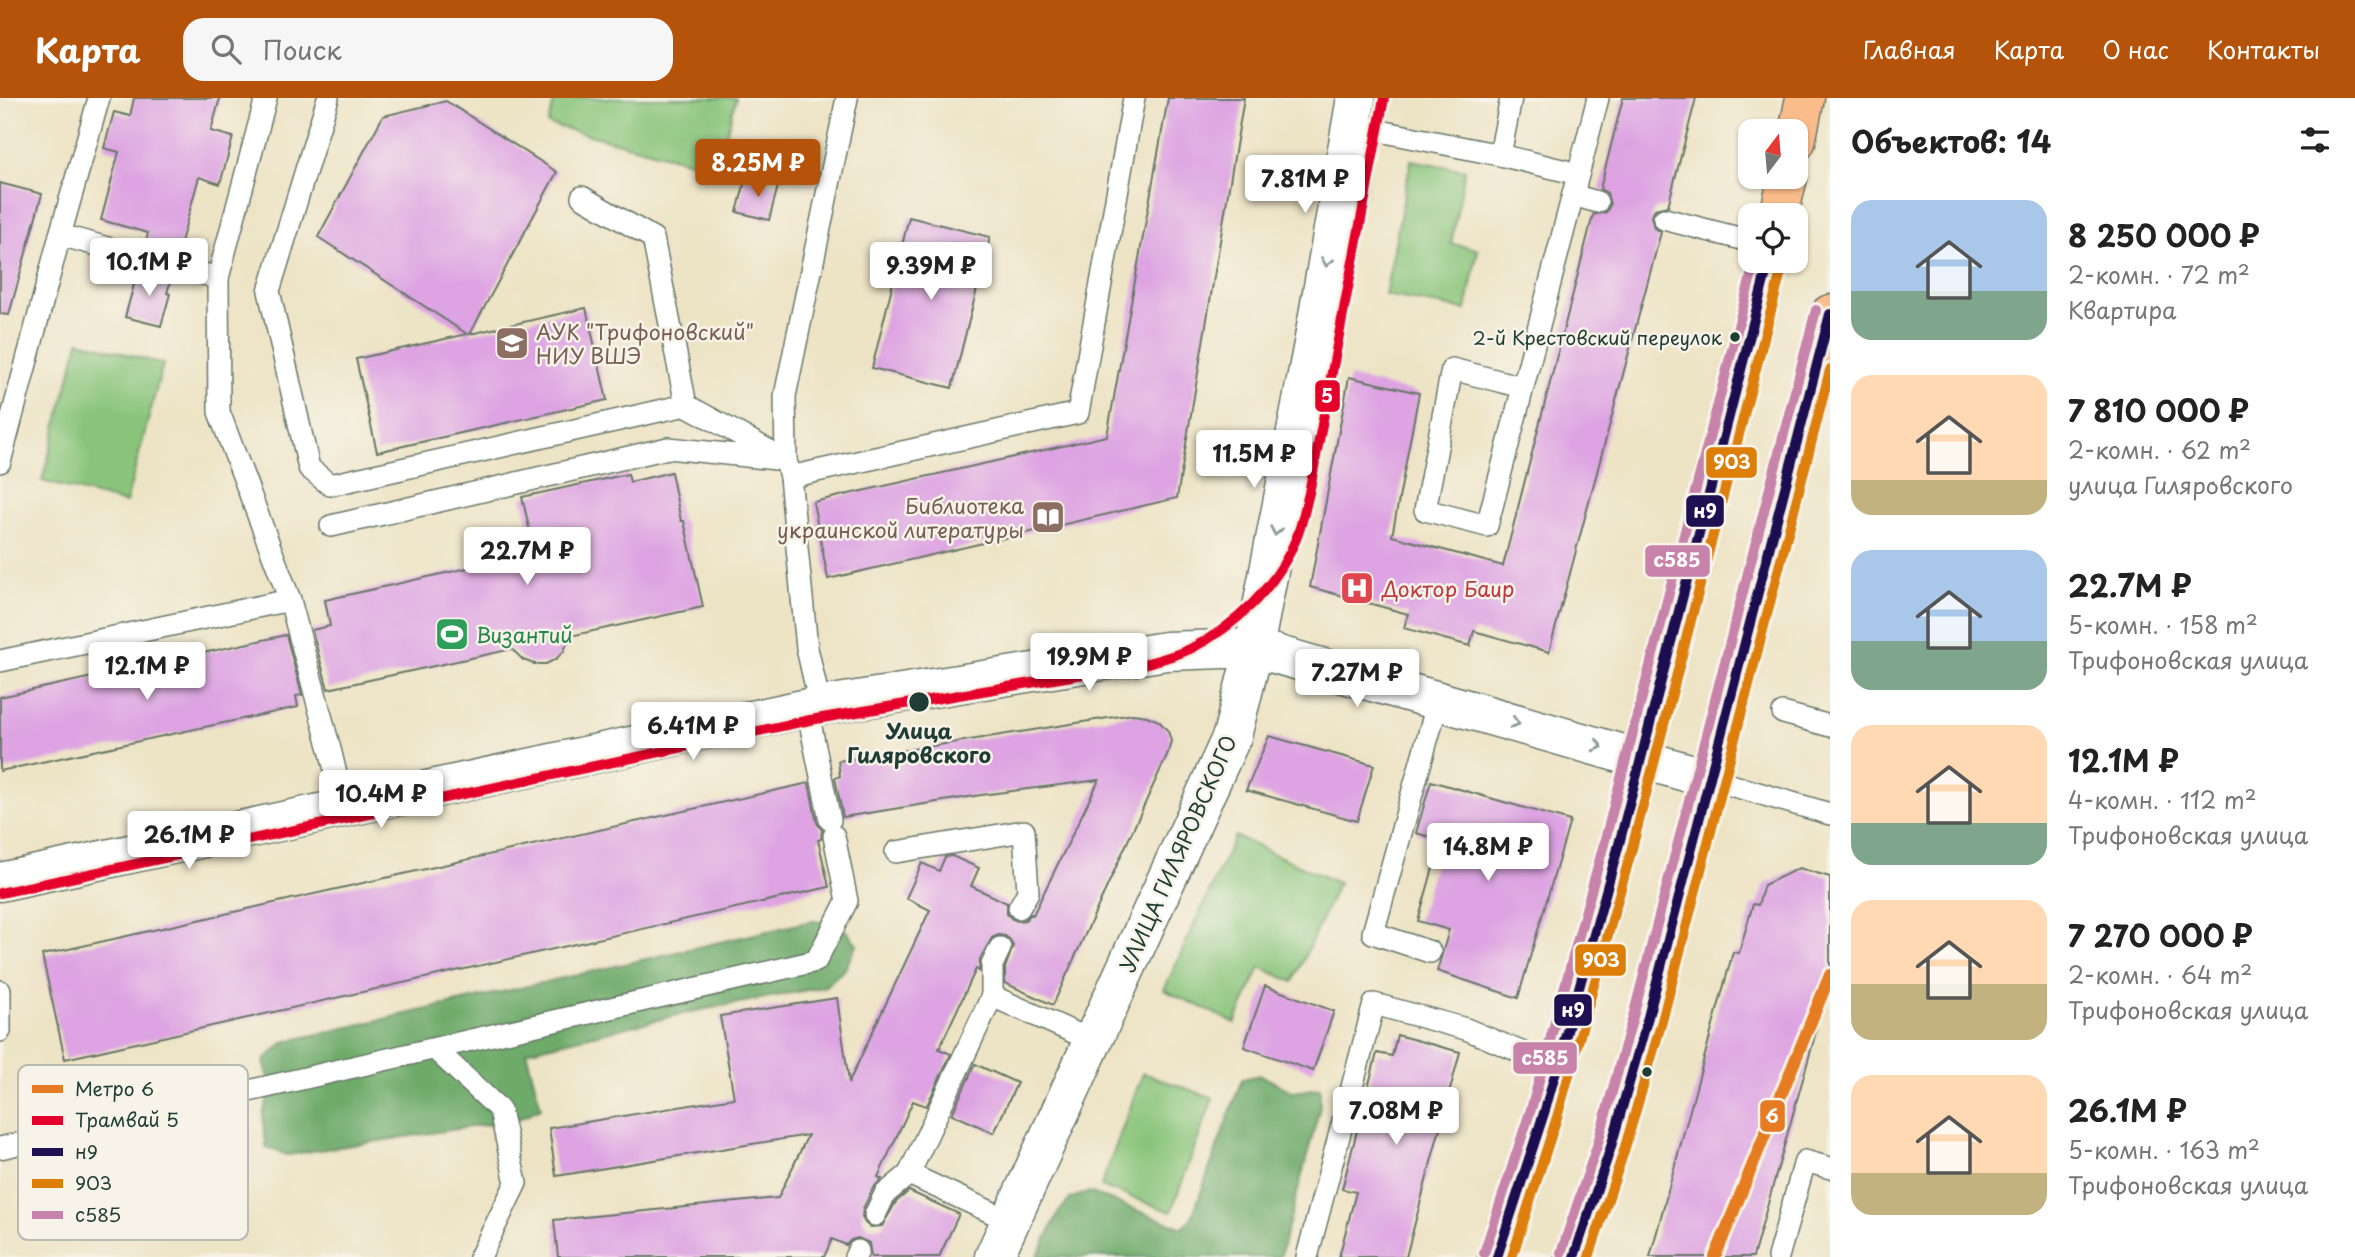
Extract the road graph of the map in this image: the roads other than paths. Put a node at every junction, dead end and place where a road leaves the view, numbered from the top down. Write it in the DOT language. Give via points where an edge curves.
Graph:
graph roads {
  1 [pos="99,98"];
  2 [pos="266,98"];
  3 [pos="328,98"];
  4 [pos="847,98"];
  5 [pos="1134,98"];
  6 [pos="1511,98"];
  7 [pos="1598,98"];
  8 [pos="1805,98"];
  9 [pos="1353,111"];
  10 [pos="1801,119"];
  11 [pos="1500,155"];
  12 [pos="1578,174"];
  13 [pos="1573,195"];
  14 [pos="582,197"];
  15 [pos="1597,202"];
  16 [pos="1664,219"];
  17 [pos="60,235"];
  18 [pos="1738,238"];
  19 [pos="1766,273"];
  20 [pos="218,278"];
  21 [pos="1830,314"];
  22 [pos="1522,387"];
  23 [pos="687,405"];
  24 [pos="0,462"];
  25 [pos="788,468"];
  26 [pos="331,526"];
  27 [pos="290,600"];
  28 [pos="1254,648"];
  29 [pos="0,661"];
  30 [pos="1438,701"];
  31 [pos="813,707"];
  32 [pos="1783,713"];
  33 [pos="1830,726"];
  34 [pos="1642,759"];
  35 [pos="1710,779"];
  36 [pos="344,808"];
  37 [pos="1830,814"];
  38 [pos="896,852"];
  39 [pos="0,882"];
  40 [pos="1020,908"];
  41 [pos="1000,948"];
  42 [pos="1430,952"];
  43 [pos="0,991"];
  44 [pos="992,996"];
  45 [pos="0,1031"];
  46 [pos="1093,1041"];
  47 [pos="435,1049"];
  48 [pos="1557,1067"];
  49 [pos="248,1092"];
  50 [pos="18,1144"];
  51 [pos="0,1148"];
  52 [pos="1830,1168"];
  53 [pos="909,1174"];
  54 [pos="875,1215"];
  55 [pos="1010,1221"];
  56 [pos="480,1257"];
  57 [pos="994,1257"];
  58 [pos="1307,1257"];
  59 [pos="1497,1257"];
  60 [pos="1574,1257"];
  61 [pos="1778,1257"];
  1 -- 17 [label="lane"];
  2 -- 20 [label="lane"];
  3 -- 23 [label="lane" via="268,291 309,468 330,485"];
  4 -- 25 [label="lane" via="785,396"];
  5 -- 25 [label="lane" via="1078,413"];
  6 -- 11 [label="lane"];
  7 -- 12 [label="lane"];
  8 -- 10 [label="main road"];
  9 -- 11 [label="lane"];
  9 -- 28 [label="street, УЛИЦА ГИЛЯРОВСКОГО, one-way"];
  11 -- 12 [label="lane"];
  12 -- 13 [label="lane"];
  13 -- 15 [label="lane"];
  13 -- 22 [label="lane"];
  14 -- 23 [label="lane" via="653,238"];
  16 -- 18 [label="lane"];
  17 -- 20 [label="lane"];
  17 -- 24 [label="lane"];
  19 -- 34 [label="main road"];
  20 -- 27 [label="lane" via="219,412"];
  21 -- 35 [label="main road"];
  22 -- 22 [label="lane" via="1487,526 1425,510 1452,369"];
  23 -- 25 [label="lane"];
  25 -- 26 [label="lane" via="667,448"];
  25 -- 31 [label="lane"];
  27 -- 29 [label="lane"];
  27 -- 36 [label="lane"];
  28 -- 30 [label="street"];
  28 -- 31 [label="street" via="1166,651"];
  28 -- 46 [label="street, УЛИЦА ГИЛЯРОВСКОГО" via="1232,736"];
  30 -- 34 [label="street, one-way"];
  30 -- 42 [label="lane" via="1373,933"];
  31 -- 36 [label="street"];
  31 -- 47 [label="lane" via="847,901 816,961"];
  32 -- 33 [label="lane"];
  34 -- 35 [label="street"];
  34 -- 48 [label="main road"];
  35 -- 37 [label="lane"];
  35 -- 60 [label="main road" via="1648,1017"];
  36 -- 39 [label="street"];
  38 -- 40 [label="lane" via="1024,831 1028,892"];
  41 -- 44 [label="lane" via="992,965"];
  43 -- 45 [label="lane"];
  44 -- 46 [label="lane"];
  44 -- 53 [label="lane"];
  46 -- 55 [label="street, УЛИЦА ГИЛЯРОВСКОГО"];
  47 -- 49 [label="lane"];
  47 -- 56 [label="lane" via="500,1110 516,1183"];
  48 -- 58 [label="lane" via="1466,1029 1374,1004"];
  48 -- 59 [label="main road"];
  50 -- 51 [label="lane"];
  52 -- 61 [label="lane" via="1805,1161"];
  53 -- 54 [label="lane" via="885,1194"];
  53 -- 55 [label="lane"];
  55 -- 57 [label="street, УЛИЦА ГИЛЯРОВСКОГО"];
}
